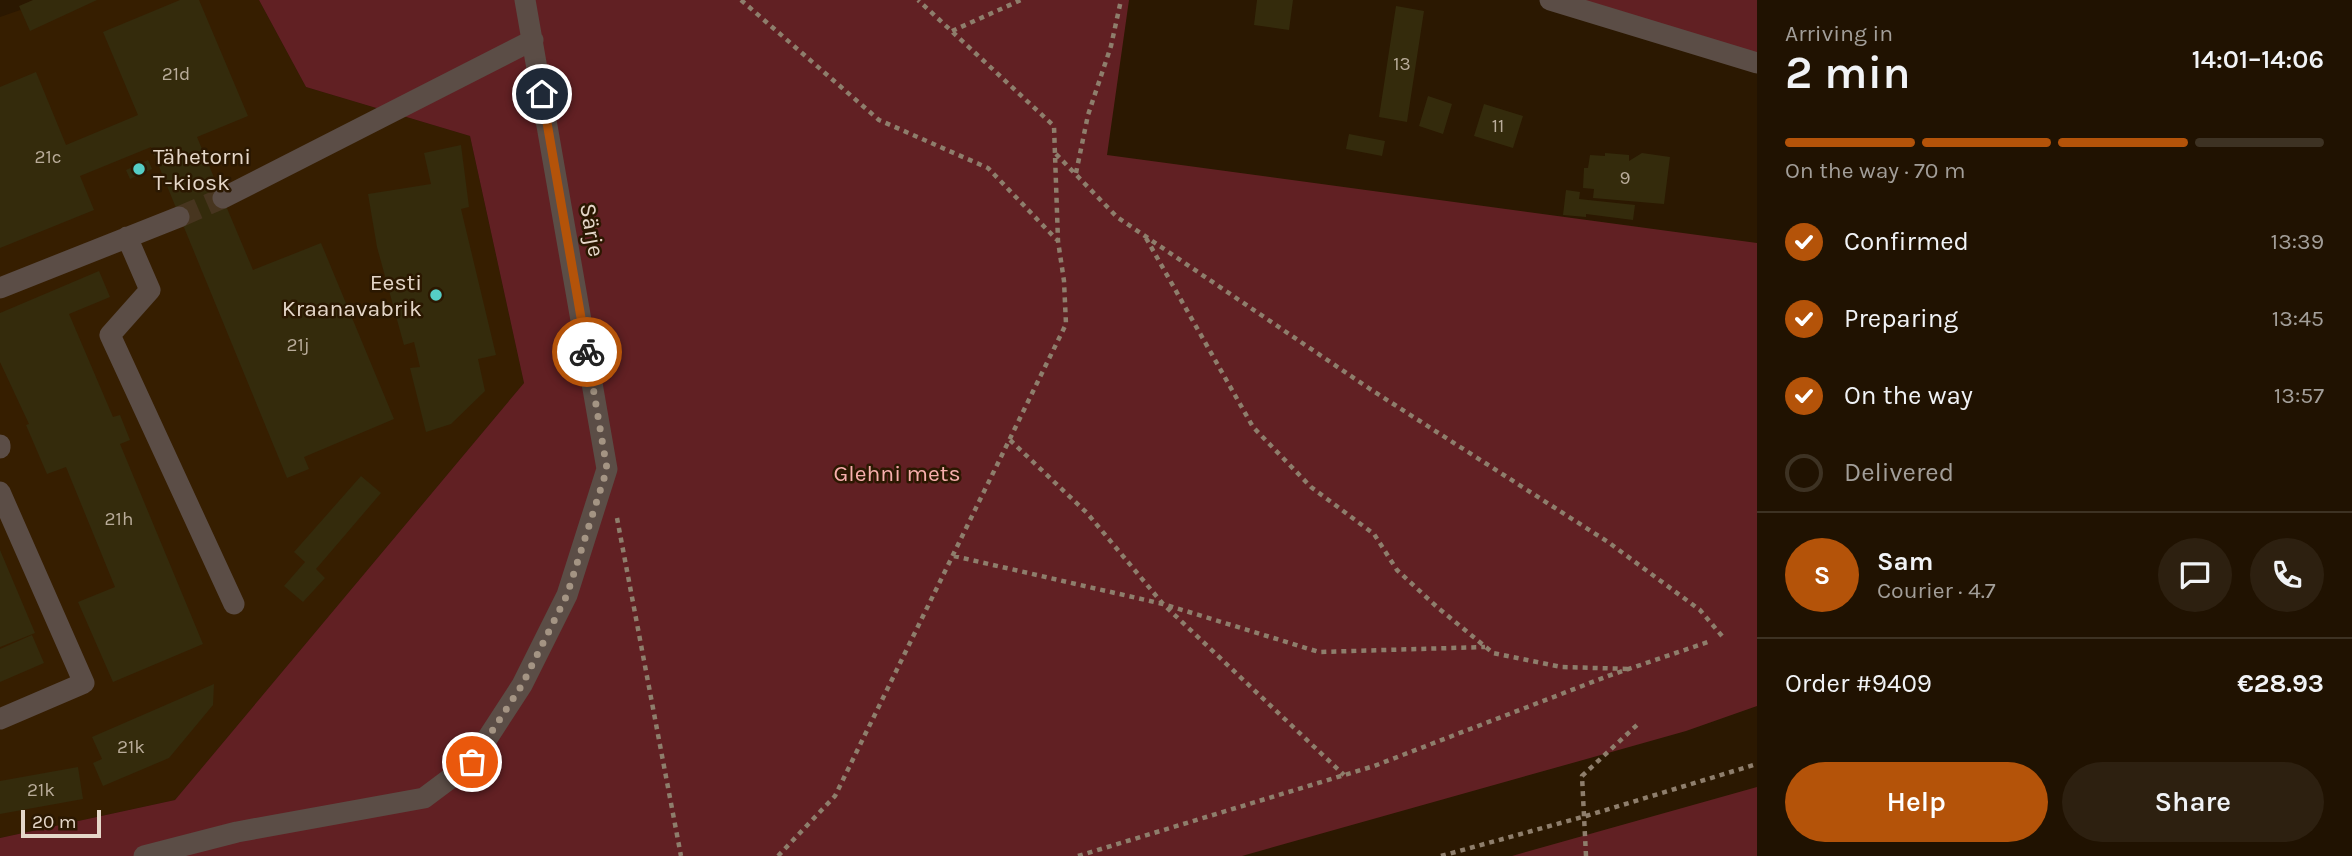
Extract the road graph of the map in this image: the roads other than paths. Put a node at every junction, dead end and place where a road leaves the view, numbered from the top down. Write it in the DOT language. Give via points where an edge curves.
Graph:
graph roads {
  1 [pos="525,0"];
  2 [pos="1550,0"];
  3 [pos="533,40"];
  4 [pos="1757,63"];
  5 [pos="223,198"];
  6 [pos="179,217"];
  7 [pos="128,237"];
  8 [pos="0,288"];
  9 [pos="0,492"];
  10 [pos="234,604"];
  11 [pos="0,719"];
  12 [pos="144,856"];
  1 -- 3 [label="street, Särje"];
  2 -- 4 [label="street"];
  3 -- 5 [label="street"];
  3 -- 12 [label="street, Särje" via="607,469 567,595 522,685 472,762 424,798 237,832"];
  6 -- 7 [label="street"];
  7 -- 8 [label="street"];
  7 -- 10 [label="street" via="150,290 110,335"];
  9 -- 11 [label="street" via="84,683"];
}
